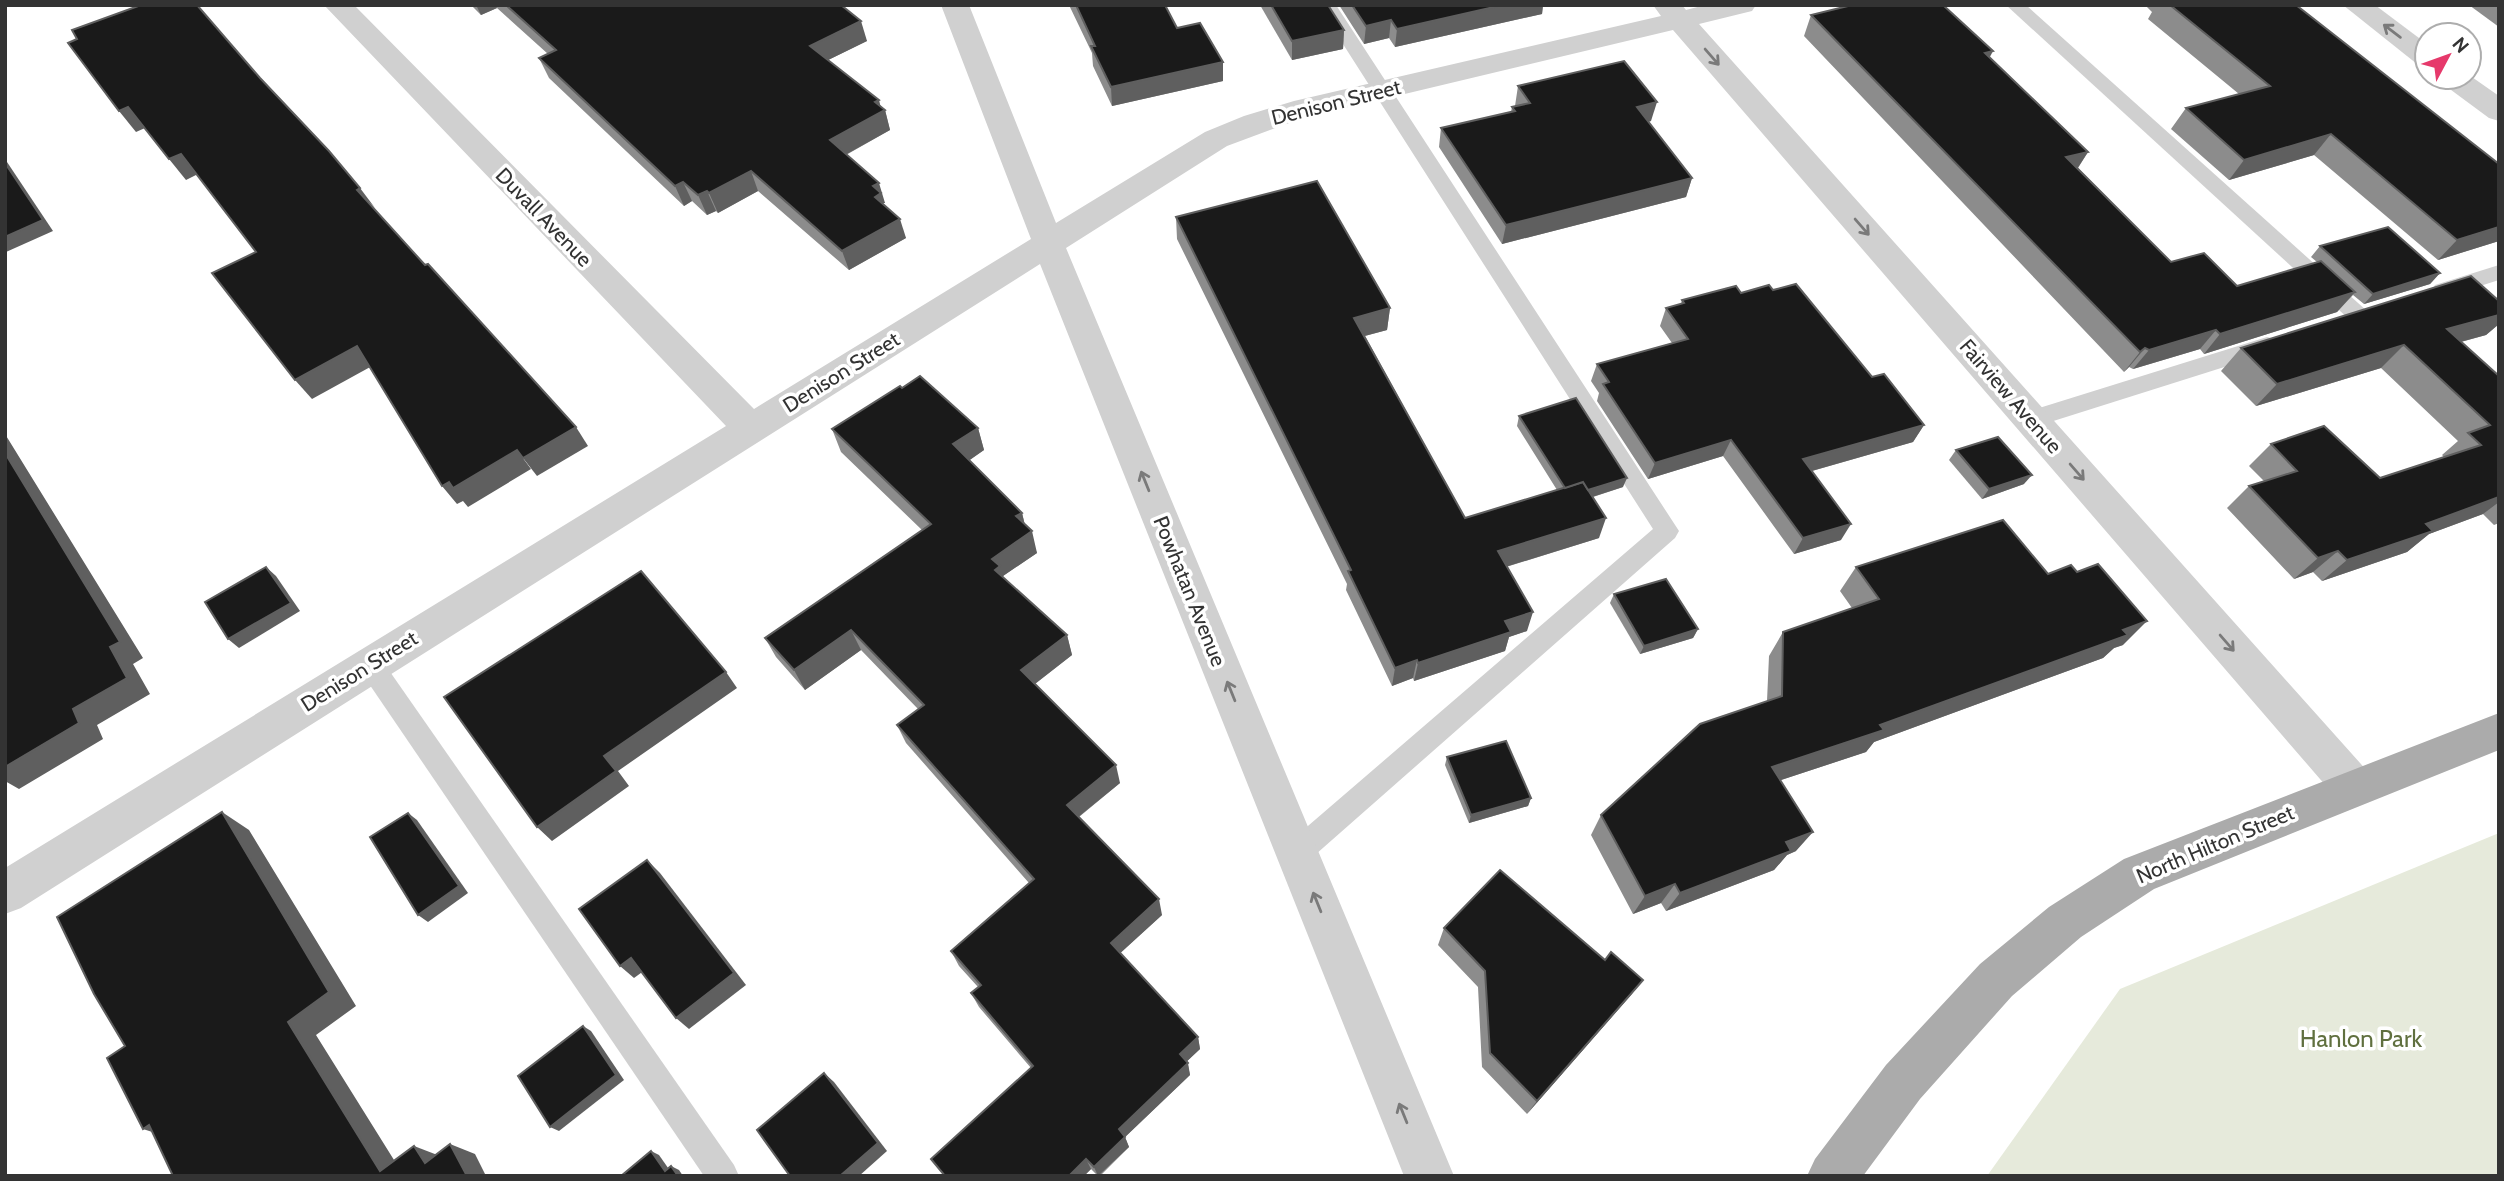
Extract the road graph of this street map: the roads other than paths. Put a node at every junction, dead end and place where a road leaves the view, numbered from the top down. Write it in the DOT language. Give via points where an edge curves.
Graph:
graph roads {
  1 [pos="338,5"];
  2 [pos="955,5"];
  3 [pos="1327,5"];
  4 [pos="1742,5"];
  5 [pos="2015,5"];
  6 [pos="2357,5"];
  7 [pos="1674,13"];
  8 [pos="2413,47"];
  9 [pos="1382,90"];
  10 [pos="2472,91"];
  11 [pos="2499,111"];
  12 [pos="1048,243"];
  13 [pos="2499,272"];
  14 [pos="2423,296"];
  15 [pos="2384,308"];
  16 [pos="2359,316"];
  17 [pos="2332,324"];
  18 [pos="2292,337"];
  19 [pos="2031,419"];
  20 [pos="750,428"];
  21 [pos="370,664"];
  22 [pos="2499,731"];
  23 [pos="2354,787"];
  24 [pos="1297,853"];
  25 [pos="5,893"];
  26 [pos="723,1176"];
  27 [pos="1429,1176"];
  28 [pos="1832,1176"];
  1 -- 20 [label="street, Duvall Avenue"];
  2 -- 12 [label="street, Powhatan Avenue"];
  3 -- 9 [label="lane"];
  4 -- 7 [label="street, Denison Street"];
  5 -- 16 [label="lane"];
  8 -- 6 [label="street, one-way"];
  7 -- 9 [label="street, Denison Street"];
  7 -- 19 [label="street, Fairview Avenue, one-way"];
  9 -- 12 [label="street, Denison Street" via="1268,119 1216,139"];
  9 -- 24 [label="lane" via="1667,531"];
  10 -- 11 [label="street"];
  12 -- 20 [label="street, Denison Street"];
  24 -- 12 [label="street, Powhatan Avenue, one-way"];
  13 -- 14 [label="lane"];
  15 -- 16 [label="lane"];
  16 -- 17 [label="lane"];
  18 -- 19 [label="lane"];
  19 -- 23 [label="street, Fairview Avenue, one-way"];
  20 -- 21 [label="street, Denison Street"];
  21 -- 25 [label="street, Denison Street"];
  21 -- 26 [label="lane"];
  22 -- 23 [label="main road, North Hilton Street"];
  23 -- 28 [label="main road, North Hilton Street" via="2139,874 2065,922 1996,980 1903,1082"];
  27 -- 24 [label="street, Powhatan Avenue, one-way"];
}
